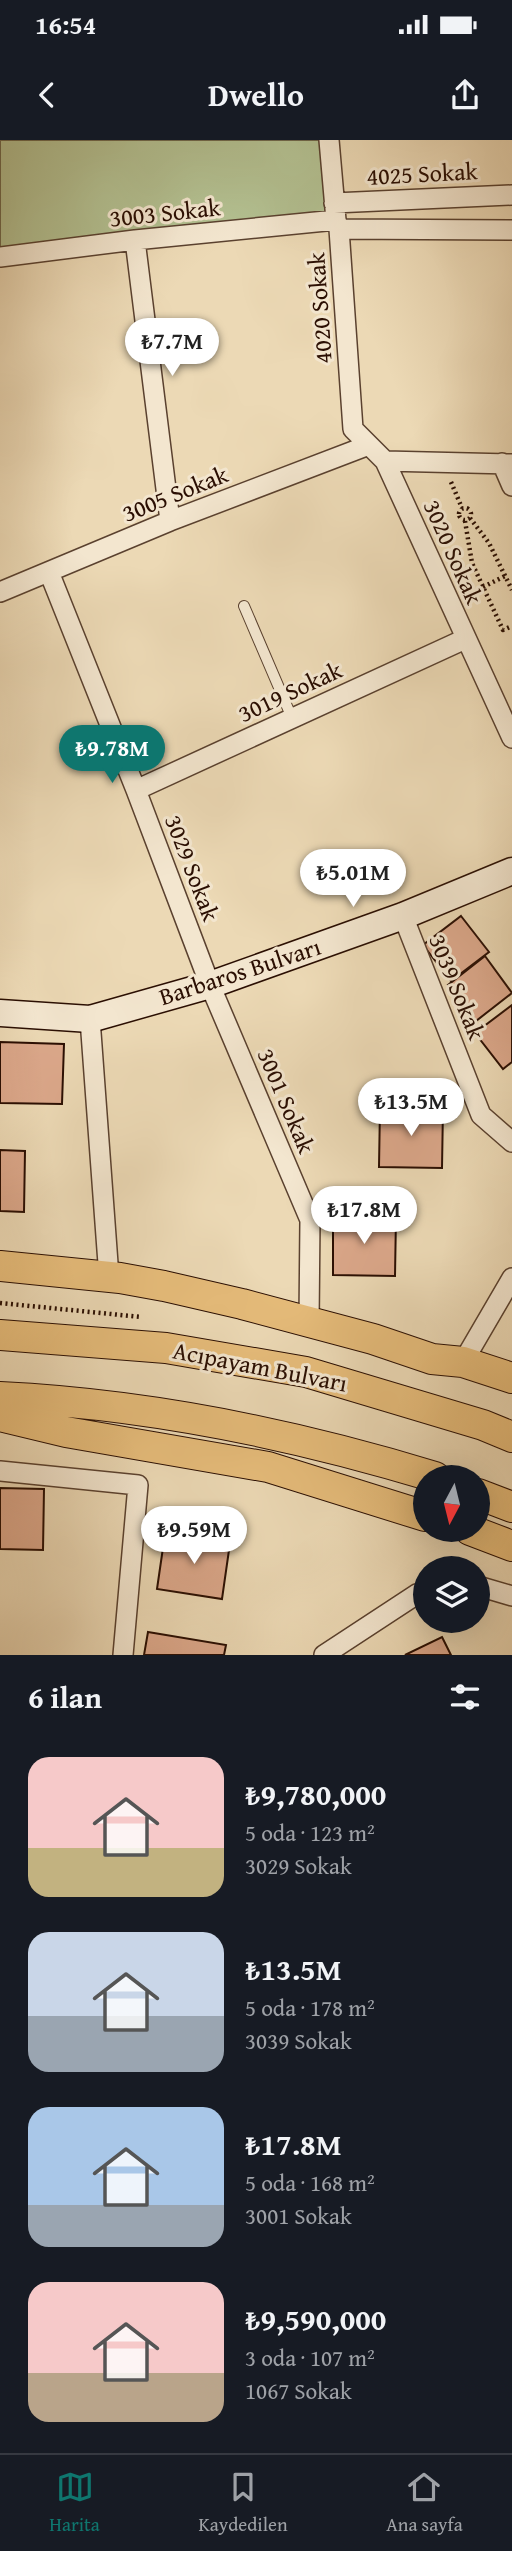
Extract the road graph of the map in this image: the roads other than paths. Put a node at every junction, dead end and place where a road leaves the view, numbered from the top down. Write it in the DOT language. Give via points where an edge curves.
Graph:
graph roads {
  1 [pos="329,140"];
  2 [pos="512,195"];
  3 [pos="336,217"];
  4 [pos="512,230"];
  5 [pos="135,240"];
  6 [pos="0,257"];
  7 [pos="369,445"];
  8 [pos="385,460"];
  9 [pos="507,463"];
  10 [pos="512,486"];
  11 [pos="170,521"];
  12 [pos="49,572"];
  13 [pos="0,592"];
  14 [pos="244,606"];
  15 [pos="465,639"];
  16 [pos="292,718"];
  17 [pos="512,738"];
  18 [pos="136,790"];
  19 [pos="512,871"];
  20 [pos="402,916"];
  21 [pos="210,985"];
  22 [pos="0,1013"];
  23 [pos="90,1020"];
  24 [pos="512,1142"];
  25 [pos="0,1266"];
  26 [pos="109,1277"];
  27 [pos="512,1278"];
  28 [pos="309,1322"];
  29 [pos="0,1335"];
  30 [pos="463,1362"];
  31 [pos="512,1378"];
  32 [pos="0,1397"];
  33 [pos="0,1416"];
  34 [pos="512,1437"];
  35 [pos="0,1471"];
  36 [pos="413,1471"];
  37 [pos="490,1499"];
  38 [pos="512,1507"];
  39 [pos="413,1512"];
  40 [pos="490,1538"];
  41 [pos="512,1546"];
  42 [pos="490,1590"];
  43 [pos="413,1596"];
  44 [pos="512,1596"];
  45 [pos="123,1655"];
  46 [pos="324,1655"];
  1 -- 3 [label="street, 4020 Sokak"];
  2 -- 3 [label="street, 4025 Sokak"];
  3 -- 4 [label="street, 3003 Sokak"];
  3 -- 5 [label="street, 3003 Sokak"];
  3 -- 7 [label="street, 4020 Sokak" via="352,429"];
  5 -- 6 [label="street, 3003 Sokak"];
  5 -- 11 [label="street"];
  7 -- 8 [label="street, 4020 Sokak"];
  7 -- 11 [label="street, 3005 Sokak"];
  8 -- 9 [label="street"];
  8 -- 15 [label="street, 3020 Sokak"];
  9 -- 10 [label="street"];
  11 -- 12 [label="street, 3005 Sokak"];
  12 -- 13 [label="street, 3005 Sokak"];
  12 -- 18 [label="street, 3029 Sokak"];
  14 -- 16 [label="lane"];
  15 -- 16 [label="street, 3019 Sokak"];
  15 -- 17 [label="street, 3020 Sokak"];
  16 -- 18 [label="street, 3019 Sokak"];
  18 -- 21 [label="street, 3029 Sokak"];
  19 -- 20 [label="street, Barbaros Bulvarı"];
  20 -- 21 [label="street, Barbaros Bulvarı"];
  20 -- 24 [label="street, 3039 Sokak" via="481,1115"];
  21 -- 23 [label="street, Barbaros Bulvarı"];
  21 -- 28 [label="street, 3001 Sokak" via="310,1220"];
  22 -- 23 [label="street, Barbaros Bulvarı"];
  23 -- 26 [label="street"];
  25 -- 26 [label="main road"];
  26 -- 28 [label="main road"];
  27 -- 30 [label="street"];
  28 -- 30 [label="main road" via="432,1359"];
  29 -- 34 [label="main road, Acıpayam Bulvarı" via="166,1348 306,1372"];
  30 -- 31 [label="main road"];
  32 -- 36 [label="main road" via="68,1401 245,1427"];
  33 -- 39 [label="main road" via="268,1467"];
  35 -- 45 [label="street" via="138,1485"];
  37 -- 38 [label="main road"];
  40 -- 41 [label="main road"];
  42 -- 44 [label="street"];
  43 -- 46 [label="street"];
}
